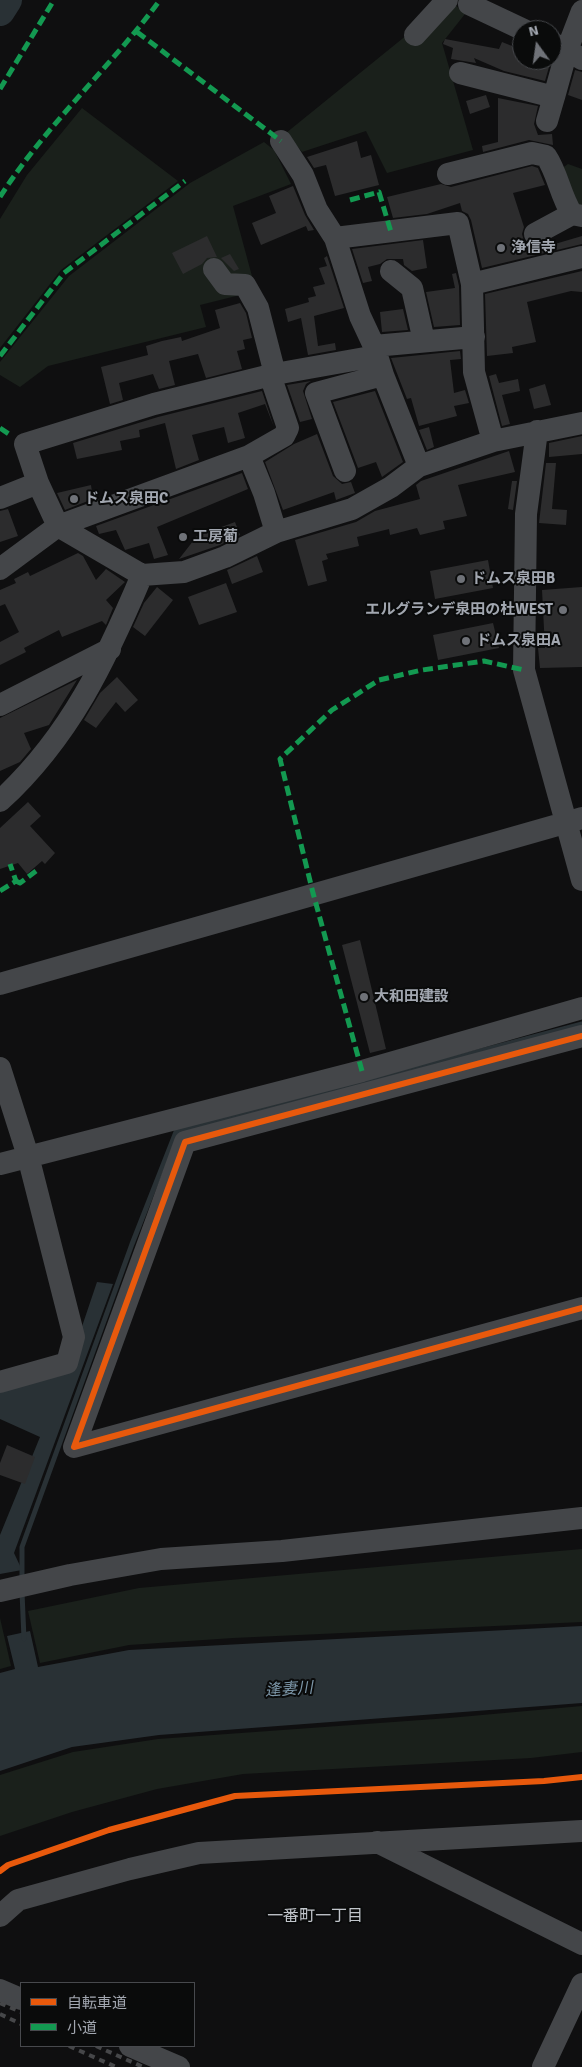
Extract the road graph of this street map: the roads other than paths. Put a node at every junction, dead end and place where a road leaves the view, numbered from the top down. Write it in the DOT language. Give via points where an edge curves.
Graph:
graph roads {
  1 [pos="447,0"];
  2 [pos="469,4"];
  3 [pos="582,11"];
  4 [pos="512,24"];
  5 [pos="415,35"];
  6 [pos="567,51"];
  7 [pos="460,73"];
  8 [pos="554,97"];
  9 [pos="547,121"];
  10 [pos="281,142"];
  11 [pos="448,174"];
  12 [pos="577,215"];
  13 [pos="535,234"];
  14 [pos="335,238"];
  15 [pos="582,257"];
  16 [pos="214,269"];
  17 [pos="391,271"];
  18 [pos="472,284"];
  19 [pos="474,337"];
  20 [pos="424,341"];
  21 [pos="378,359"];
  22 [pos="272,375"];
  23 [pos="582,423"];
  24 [pos="537,431"];
  25 [pos="493,441"];
  26 [pos="249,456"];
  27 [pos="419,466"];
  28 [pos="344,471"];
  29 [pos="38,483"];
  30 [pos="0,498"];
  31 [pos="58,526"];
  32 [pos="276,532"];
  33 [pos="0,569"];
  34 [pos="142,575"];
  35 [pos="110,649"];
  36 [pos="0,705"];
  37 [pos="2,795"];
  38 [pos="574,820"];
  39 [pos="582,880"];
  40 [pos="0,984"];
  41 [pos="582,1008"];
  42 [pos="582,1036"];
  43 [pos="0,1068"];
  44 [pos="189,1116"];
  45 [pos="195,1140"];
  46 [pos="28,1156"];
  47 [pos="0,1164"];
  48 [pos="582,1308"];
  49 [pos="0,1382"];
  50 [pos="582,1518"];
  51 [pos="0,1591"];
  52 [pos="582,1831"];
  53 [pos="376,1842"];
  54 [pos="0,1916"];
  55 [pos="582,1944"];
  56 [pos="582,1984"];
  57 [pos="0,1990"];
  58 [pos="20,1999"];
  59 [pos="132,2047"];
  60 [pos="179,2067"];
  61 [pos="543,2067"];
  1 -- 5 [label="street"];
  2 -- 4 [label="street"];
  3 -- 6 [label="street"];
  6 -- 8 [label="street"];
  7 -- 8 [label="street"];
  8 -- 9 [label="street"];
  10 -- 14 [label="street" via="303,175 317,210"];
  11 -- 12 [label="street" via="532,153 546,156 553,166 564,201"];
  12 -- 13 [label="street"];
  14 -- 18 [label="street" via="458,223"];
  14 -- 21 [label="street" via="360,316"];
  15 -- 18 [label="street"];
  16 -- 22 [label="street" via="226,284 245,285 258,308"];
  17 -- 20 [label="street" via="412,288"];
  18 -- 19 [label="street"];
  19 -- 20 [label="street"];
  19 -- 25 [label="street" via="474,372"];
  20 -- 21 [label="street"];
  21 -- 22 [label="street"];
  21 -- 27 [label="street"];
  21 -- 28 [label="street" via="316,393"];
  22 -- 26 [label="street" via="288,428 284,436"];
  22 -- 29 [label="street" via="17,439"];
  23 -- 24 [label="street"];
  24 -- 25 [label="street"];
  24 -- 38 [label="street" via="526,514 524,670"];
  25 -- 27 [label="street"];
  26 -- 31 [label="street"];
  26 -- 32 [label="street"];
  27 -- 32 [label="street" via="391,487 352,509"];
  29 -- 30 [label="street"];
  29 -- 31 [label="street"];
  31 -- 33 [label="street"];
  31 -- 34 [label="street"];
  32 -- 34 [label="street" via="226,557 184,572"];
  34 -- 35 [label="street"];
  35 -- 36 [label="street"];
  35 -- 37 [label="street" via="87,694 47,752"];
  38 -- 39 [label="street"];
  38 -- 40 [label="street"];
  41 -- 44 [label="street"];
  42 -- 45 [label="street"];
  43 -- 46 [label="street"];
  44 -- 45 [label="street"];
  44 -- 46 [label="street"];
  45 -- 48 [label="street" via="185,1142 74,1448"];
  46 -- 47 [label="street"];
  46 -- 49 [label="street" via="74,1337 67,1363"];
  50 -- 51 [label="street" via="282,1551 161,1559"];
  52 -- 53 [label="street"];
  53 -- 54 [label="street" via="198,1853 18,1900"];
  53 -- 55 [label="street"];
  56 -- 61 [label="street"];
  57 -- 58 [label="street"];
  59 -- 60 [label="street"];
}
